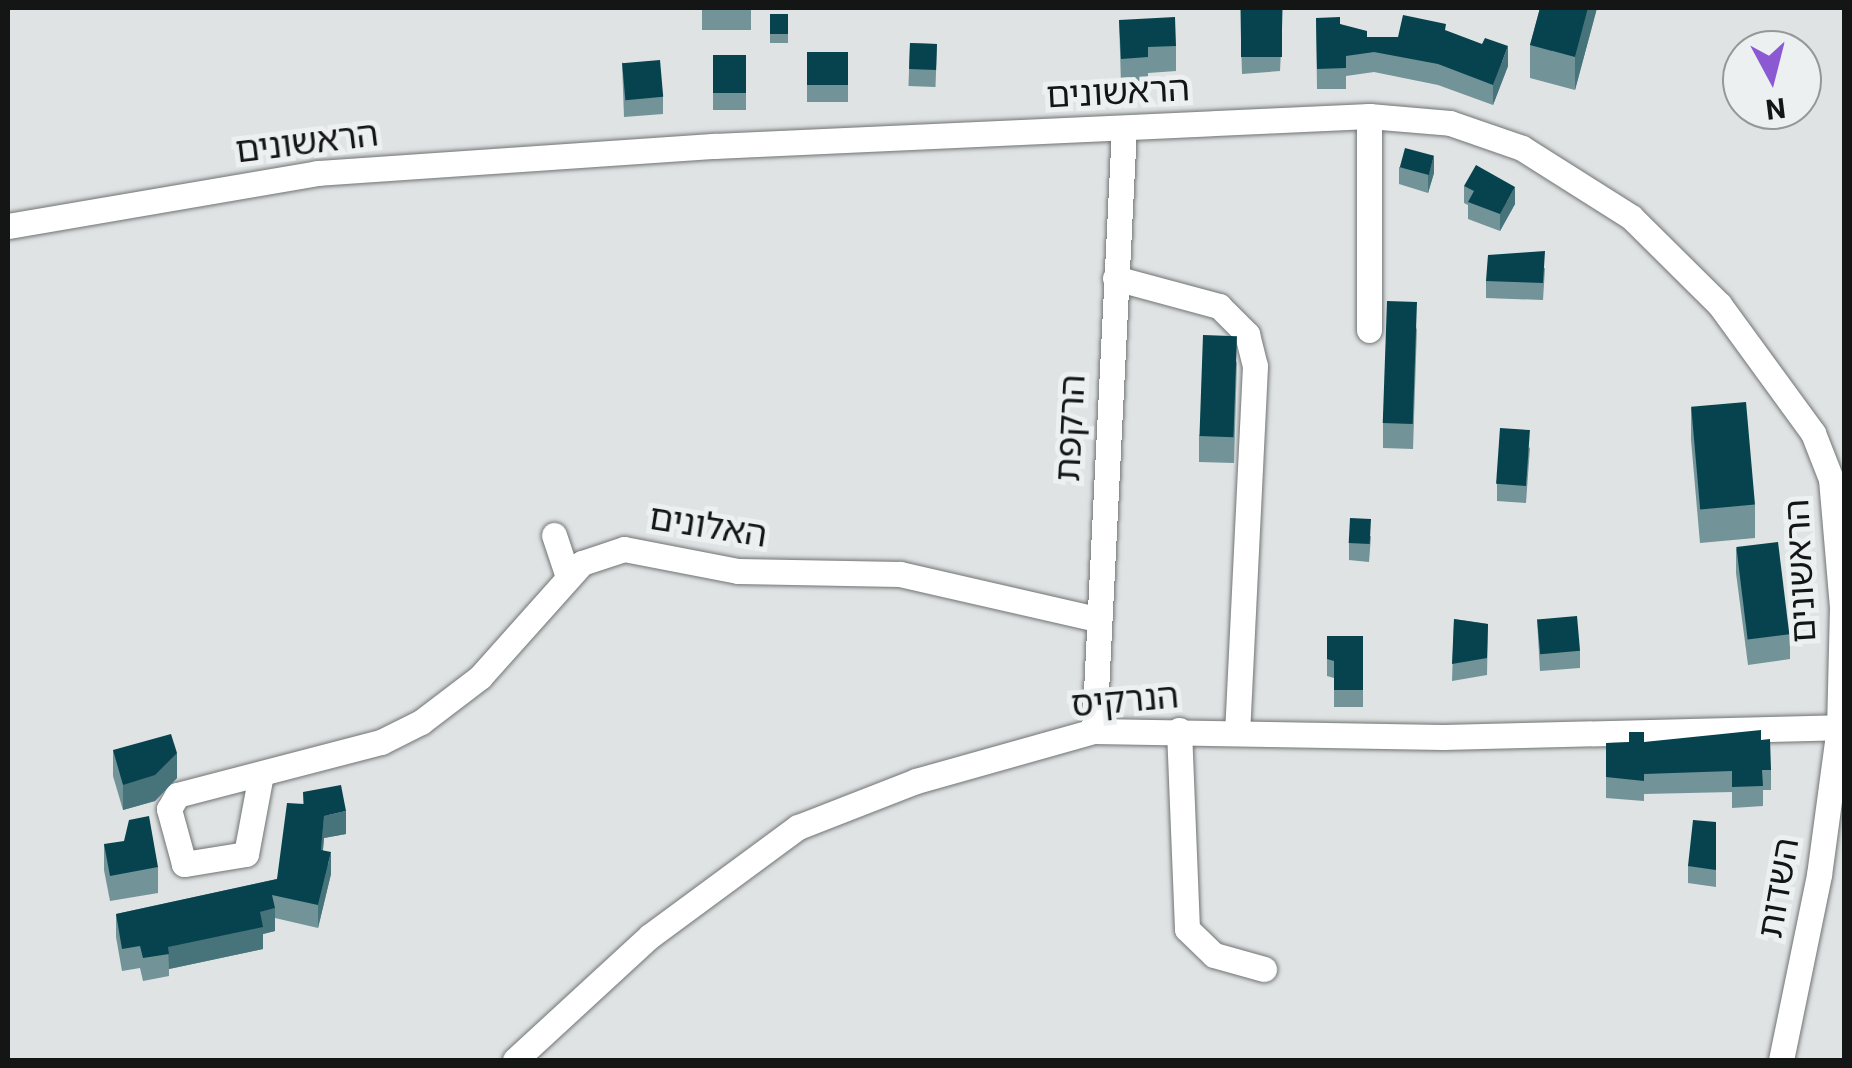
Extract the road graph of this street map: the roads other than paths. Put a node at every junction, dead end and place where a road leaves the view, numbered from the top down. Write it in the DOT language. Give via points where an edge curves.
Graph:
graph roads {
  1 [pos="1369,116"];
  2 [pos="1124,128"];
  3 [pos="8,226"];
  4 [pos="1115,278"];
  5 [pos="1369,330"];
  6 [pos="554,535"];
  7 [pos="568,576"];
  8 [pos="1096,619"];
  9 [pos="1839,726"];
  10 [pos="1237,729"];
  11 [pos="1180,730"];
  12 [pos="1094,731"];
  13 [pos="261,774"];
  14 [pos="1264,969"];
  15 [pos="515,1060"];
  16 [pos="1781,1060"];
  1 -- 2 [label="street, הראשונים"];
  1 -- 5 [label="street"];
  1 -- 9 [label="street, הראשונים" via="1450,124 1522,148 1631,217 1719,304 1813,433 1831,479 1841,591"];
  2 -- 3 [label="street, הראשונים" via="316,173"];
  2 -- 4 [label="street, הרקפת"];
  4 -- 8 [label="street, הרקפת"];
  4 -- 10 [label="street" via="1219,306 1247,334 1255,366"];
  6 -- 7 [label="street"];
  7 -- 8 [label="street, האלונים" via="600,555 644,550 738,571 900,574"];
  7 -- 13 [label="street, האלונים" via="480,677 420,722 381,742"];
  8 -- 12 [label="street, הרקפת"];
  9 -- 10 [label="street, הנרקיס" via="1443,736"];
  9 -- 16 [label="street, השדות" via="1819,875"];
  10 -- 11 [label="street, הנרקיס"];
  11 -- 12 [label="street, הנרקיס"];
  11 -- 14 [label="street" via="1188,929 1214,955"];
  12 -- 15 [label="street, הנרקיס" via="916,781 798,827 650,936"];
}
